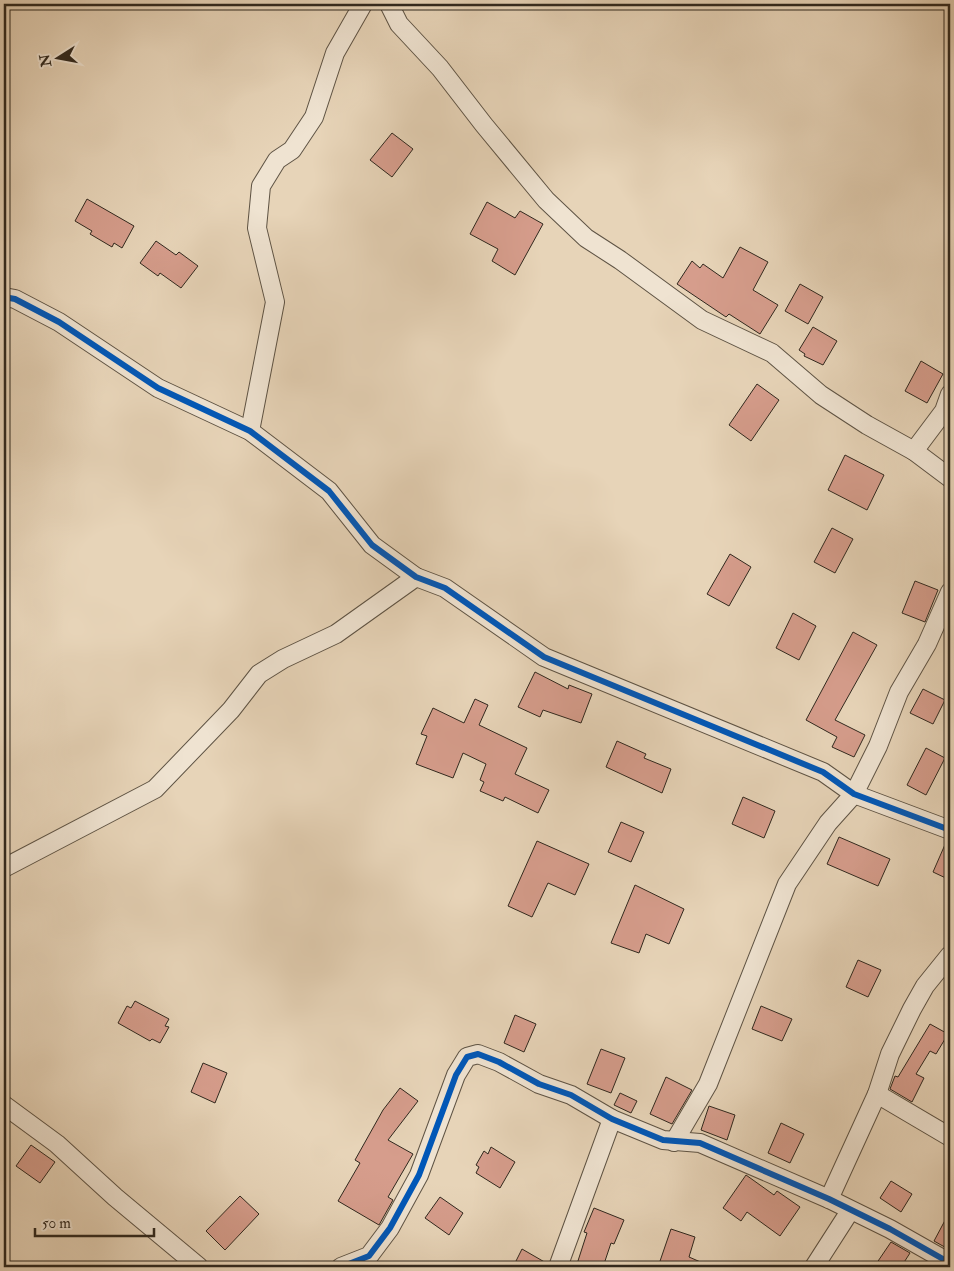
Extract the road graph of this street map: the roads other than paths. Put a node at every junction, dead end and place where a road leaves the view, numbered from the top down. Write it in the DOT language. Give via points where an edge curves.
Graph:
graph roads {
  1 [pos="363,4"];
  2 [pos="389,4"];
  3 [pos="4,297"];
  4 [pos="950,394"];
  5 [pos="250,432"];
  6 [pos="914,451"];
  7 [pos="950,478"];
  8 [pos="416,576"];
  9 [pos="950,592"];
  10 [pos="854,794"];
  11 [pos="950,830"];
  12 [pos="4,868"];
  13 [pos="950,956"];
  14 [pos="877,1094"];
  15 [pos="4,1105"];
  16 [pos="612,1119"];
  17 [pos="950,1136"];
  18 [pos="674,1142"];
  19 [pos="829,1200"];
  20 [pos="850,1211"];
  21 [pos="950,1263"];
  22 [pos="199,1267"];
  23 [pos="341,1267"];
  24 [pos="558,1267"];
  25 [pos="814,1267"];
  1 -- 5 [label="street" via="335,53 314,117 292,150 277,160 261,186 257,228 275,302"];
  2 -- 6 [label="street" via="399,24 440,68 546,200 586,238 702,320 772,353 821,395"];
  3 -- 5 [label="street" via="15,299 59,322 158,388"];
  4 -- 6 [label="street" via="944,411"];
  5 -- 8 [label="street" via="329,491 372,545"];
  6 -- 7 [label="street"];
  8 -- 10 [label="street" via="445,588 544,657 823,772"];
  8 -- 12 [label="street" via="336,634 259,674 231,710 155,789"];
  9 -- 10 [label="street" via="927,644 898,692 878,746"];
  10 -- 11 [label="street"];
  10 -- 18 [label="street" via="828,823 787,884 708,1084"];
  13 -- 14 [label="street" via="925,986 912,1009 890,1054"];
  14 -- 17 [label="street"];
  14 -- 19 [label="street"];
  15 -- 22 [label="street" via="57,1144"];
  16 -- 18 [label="street"];
  16 -- 23 [label="street" via="571,1095 539,1084 499,1062 478,1054 467,1057 446,1101 419,1175 390,1228 369,1256"];
  16 -- 24 [label="street"];
  18 -- 19 [label="street" via="700,1143"];
  19 -- 20 [label="street"];
  20 -- 21 [label="street"];
  20 -- 25 [label="street"];
}
